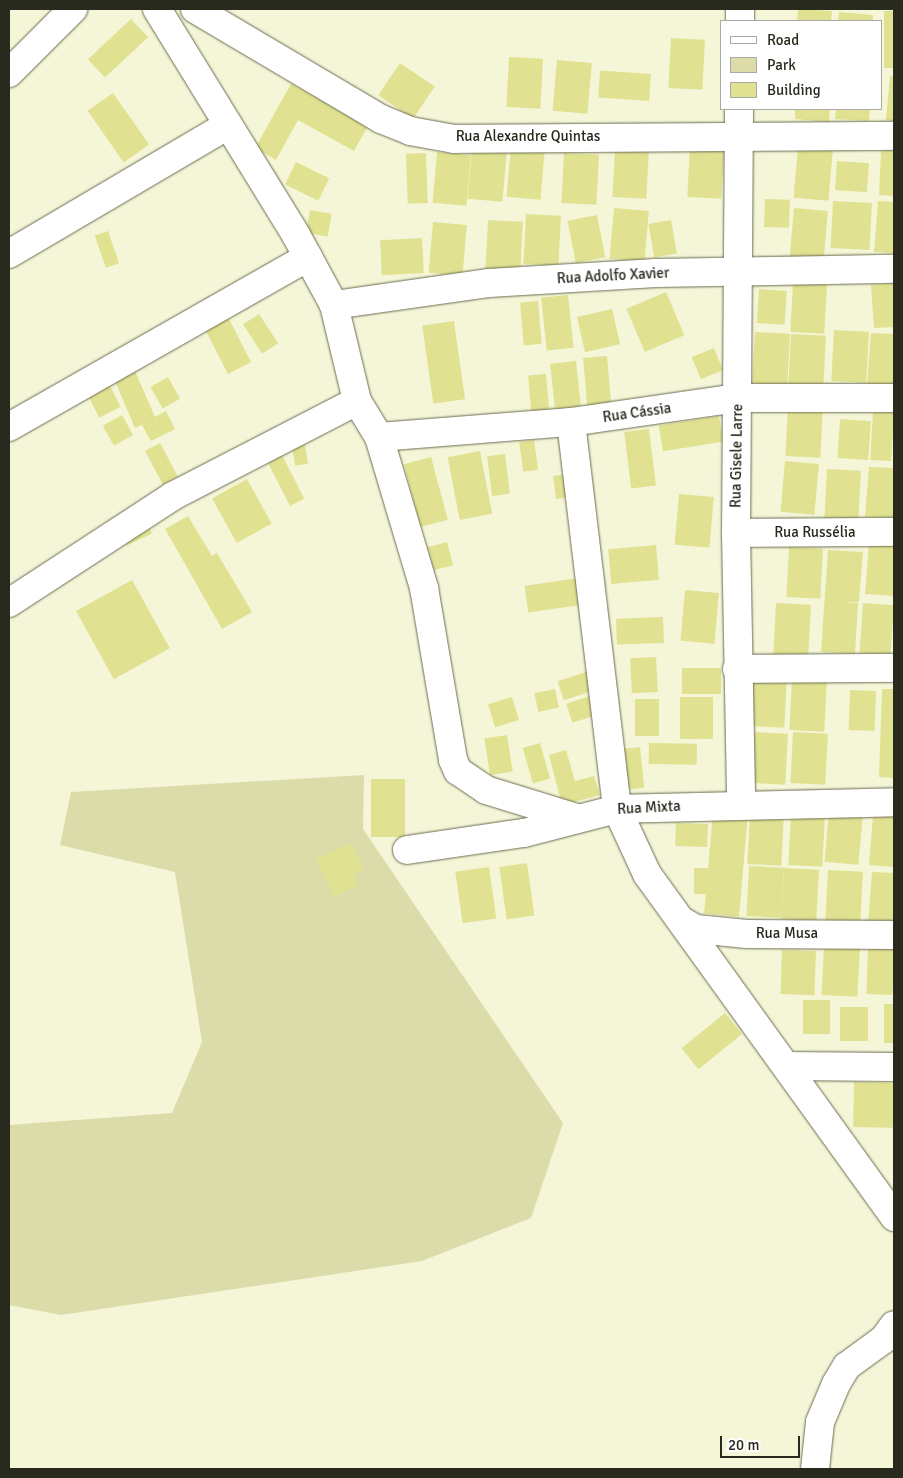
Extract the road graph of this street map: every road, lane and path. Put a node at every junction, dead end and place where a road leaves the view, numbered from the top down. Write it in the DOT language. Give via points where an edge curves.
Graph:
graph roads {
  1 [pos="73,9"];
  2 [pos="157,9"];
  3 [pos="195,9"];
  4 [pos="9,72"];
  5 [pos="739,110"];
  6 [pos="228,125"];
  7 [pos="740,135"];
  8 [pos="894,136"];
  9 [pos="9,254"];
  10 [pos="308,257"];
  11 [pos="894,269"];
  12 [pos="737,271"];
  13 [pos="334,305"];
  14 [pos="738,398"];
  15 [pos="894,398"];
  16 [pos="357,401"];
  17 [pos="571,422"];
  18 [pos="9,426"];
  19 [pos="379,437"];
  20 [pos="894,532"];
  21 [pos="736,533"];
  22 [pos="9,603"];
  23 [pos="894,668"];
  24 [pos="737,669"];
  25 [pos="894,802"];
  26 [pos="741,804"];
  27 [pos="617,808"];
  28 [pos="573,817"];
  29 [pos="407,850"];
  30 [pos="682,920"];
  31 [pos="894,935"];
  32 [pos="786,1066"];
  33 [pos="894,1066"];
  34 [pos="890,1206"];
  35 [pos="891,1334"];
  36 [pos="816,1469"];
  1 -- 4 [label="street"];
  2 -- 6 [label="street"];
  3 -- 7 [label="street, Rua Alexandre Quintas" via="381,119 410,131 454,139"];
  5 -- 7 [label="street, Rua Gisele Larre"];
  6 -- 9 [label="street"];
  6 -- 10 [label="street"];
  7 -- 8 [label="street, Rua Alexandre Quintas"];
  7 -- 12 [label="street, Rua Gisele Larre"];
  10 -- 13 [label="street"];
  10 -- 18 [label="street"];
  11 -- 12 [label="street, Rua Adolfo Xavier"];
  12 -- 13 [label="street, Rua Adolfo Xavier" via="489,283"];
  12 -- 14 [label="street, Rua Gisele Larre"];
  13 -- 16 [label="street"];
  14 -- 15 [label="street, Rua Cássia"];
  14 -- 17 [label="street, Rua Cássia"];
  14 -- 21 [label="street, Rua Gisele Larre"];
  16 -- 19 [label="street"];
  16 -- 22 [label="street" via="174,496"];
  17 -- 19 [label="street, Rua Cássia"];
  17 -- 27 [label="street"];
  19 -- 28 [label="street" via="424,588 453,760 458,771 486,790"];
  20 -- 21 [label="street, Rua Russélia"];
  21 -- 24 [label="street, Rua Gisele Larre"];
  23 -- 24 [label="street"];
  24 -- 26 [label="street, Rua Gisele Larre"];
  25 -- 26 [label="street, Rua Mixta"];
  26 -- 27 [label="street, Rua Mixta"];
  27 -- 28 [label="street, Rua Mixta"];
  27 -- 30 [label="street" via="647,874"];
  28 -- 29 [label="street, Rua Mixta" via="524,833"];
  30 -- 31 [label="street, Rua Musa" via="696,928 747,934"];
  30 -- 32 [label="street"];
  32 -- 33 [label="street"];
  32 -- 34 [label="street"];
  35 -- 36 [label="street" via="847,1366 836,1384 820,1422"];
}
